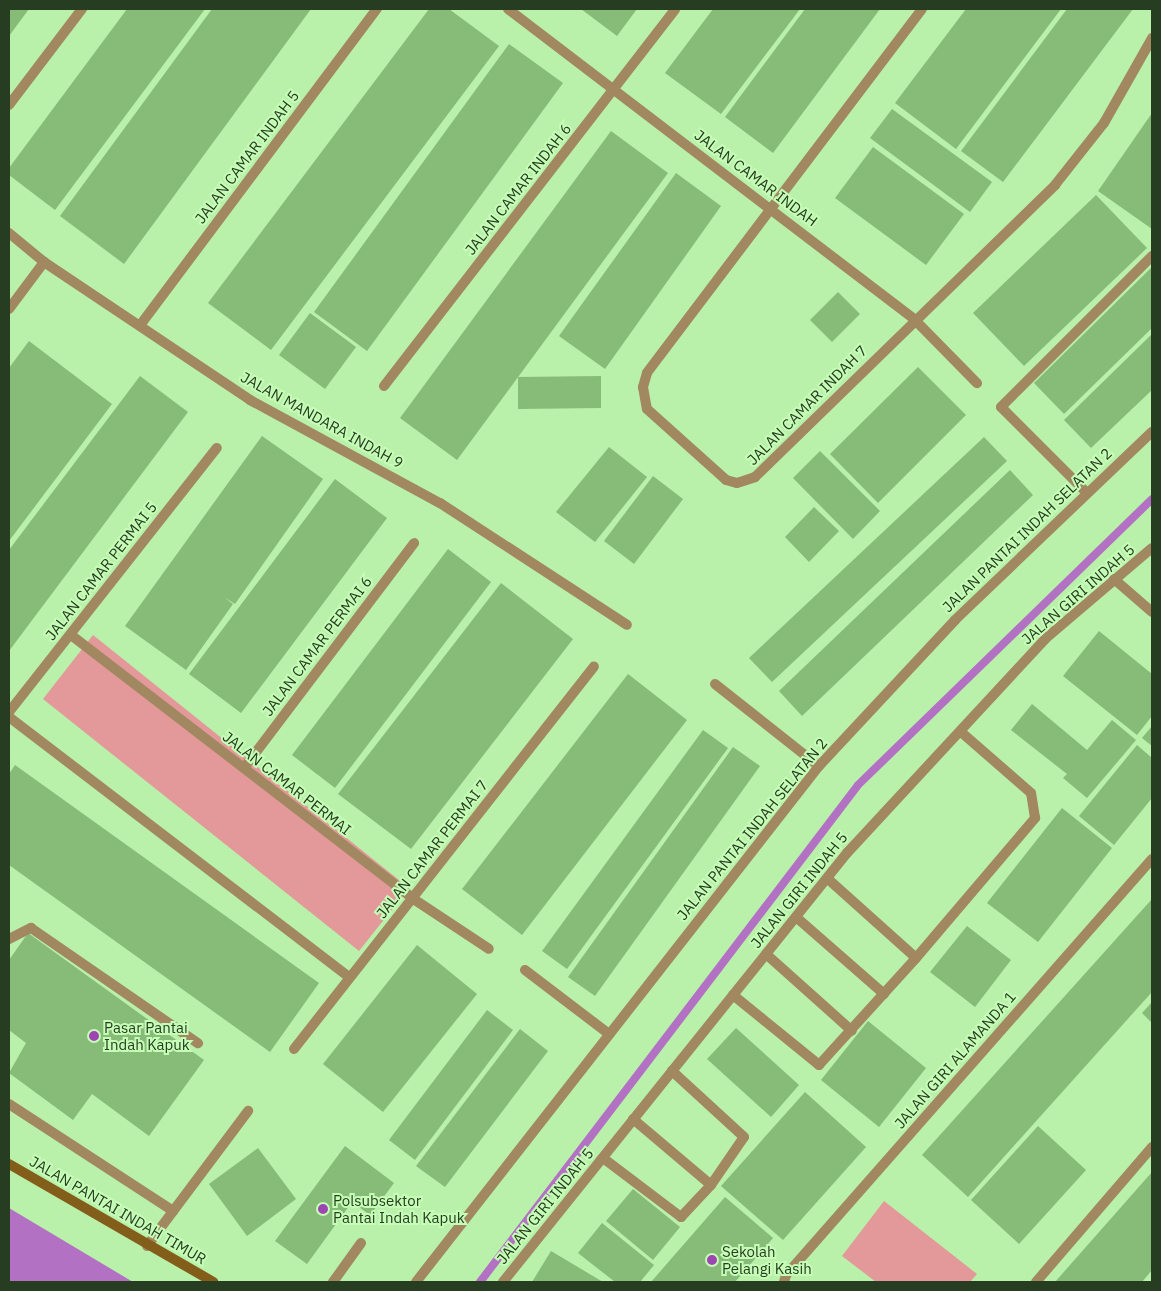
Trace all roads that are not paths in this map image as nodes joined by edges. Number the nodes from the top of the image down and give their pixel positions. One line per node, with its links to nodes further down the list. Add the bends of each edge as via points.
1 (82, 9): 8 (street)
2 (377, 9): 15 (street, JALAN CAMAR INDAH 5)
3 (508, 9): 7 (street, JALAN CAMAR INDAH)
4 (675, 9): 7 (street, JALAN CAMAR INDAH 6)
5 (922, 9): 9 (street, JALAN CAMAR INDAH 7)
6 (1152, 38): 14 (street, JALAN CAMAR INDAH 7, via 1104,124 1055,185)
7 (613, 90): 9 (street, JALAN CAMAR INDAH); 17 (street, JALAN CAMAR INDAH 6)
8 (9, 105)
9 (770, 206): 14 (street, JALAN CAMAR INDAH); 14 (street, JALAN CAMAR INDAH 7, via 647,373 643,387 647,409 726,480 737,482 754,477)
10 (9, 233): 12 (street, JALAN MANDARA INDAH 9)
11 (1152, 256): 20 (street, via 1001,407)
12 (44, 262): 13 (street); 15 (street, JALAN MANDARA INDAH 9)
13 (9, 309)
14 (914, 320): 16 (street, JALAN CAMAR INDAH)
15 (140, 324): 25 (street, JALAN MANDARA INDAH 9, via 250,400 440,503)
16 (977, 383)
17 (384, 386)
18 (1152, 432): 20 (street, JALAN PANTAI INDAH SELATAN 2)
19 (217, 448): 26 (street, JALAN CAMAR PERMAI 5)
20 (1086, 492): 32 (street, JALAN PANTAI INDAH SELATAN 2, via 955,620)
21 (414, 543): 33 (street, JALAN CAMAR PERMAI 6)
22 (1152, 550): 23 (street, JALAN GIRI INDAH 5)
23 (1114, 579): 24 (street); 31 (street, JALAN GIRI INDAH 5, via 1045,639)
24 (1152, 612)
25 (627, 625)
26 (71, 635): 29 (street, JALAN CAMAR PERMAI 5); 33 (street, JALAN CAMAR PERMAI)
27 (594, 667): 36 (street, JALAN CAMAR PERMAI 7)
28 (715, 684): 32 (street)
29 (9, 712)
30 (9, 717): 43 (street)
31 (960, 731): 35 (street, JALAN GIRI INDAH 5); 41 (street, via 1031,793 1035,818)
32 (819, 766): 47 (street, JALAN PANTAI INDAH SELATAN 2)
33 (244, 768): 36 (street, JALAN CAMAR PERMAI)
34 (1152, 859): 65 (street, JALAN GIRI ALAMANDA 1, via 786,1274)
35 (828, 879): 37 (street, JALAN GIRI INDAH 5); 41 (street)
36 (412, 898): 39 (street, JALAN CAMAR PERMAI); 43 (street, JALAN CAMAR PERMAI 7)
37 (796, 917): 40 (street, JALAN GIRI INDAH 5); 44 (street)
38 (9, 940): 48 (street, via 31,928)
39 (489, 949)
40 (766, 954): 45 (street, JALAN GIRI INDAH 5); 46 (street)
41 (916, 958): 44 (street)
42 (525, 970): 47 (street)
43 (349, 977): 49 (street, JALAN CAMAR PERMAI 7)
44 (884, 994): 46 (street)
45 (733, 995): 46 (street, via 819,1065); 50 (street, JALAN GIRI INDAH 5)
46 (852, 1031)
47 (608, 1034): 63 (street, JALAN PANTAI INDAH SELATAN 2)
48 (198, 1043)
49 (294, 1049)
50 (672, 1071): 53 (street, JALAN GIRI INDAH 5); 57 (street, via 744,1137)
51 (9, 1104): 58 (street)
52 (248, 1111): 58 (street)
53 (634, 1119): 55 (street, JALAN GIRI INDAH 5); 57 (street)
54 (1152, 1147): 66 (street)
55 (603, 1158): 57 (street, via 681,1217); 64 (street, JALAN GIRI INDAH 5)
56 (9, 1164): 60 (main road, JALAN PANTAI INDAH TIMUR)
57 (712, 1185)
58 (173, 1211): 60 (street)
59 (361, 1243): 62 (street)
60 (147, 1246): 61 (main road, JALAN PANTAI INDAH TIMUR)
61 (213, 1282)
62 (333, 1282)
63 (416, 1282)
64 (503, 1282)
65 (784, 1282)
66 (1036, 1282)

